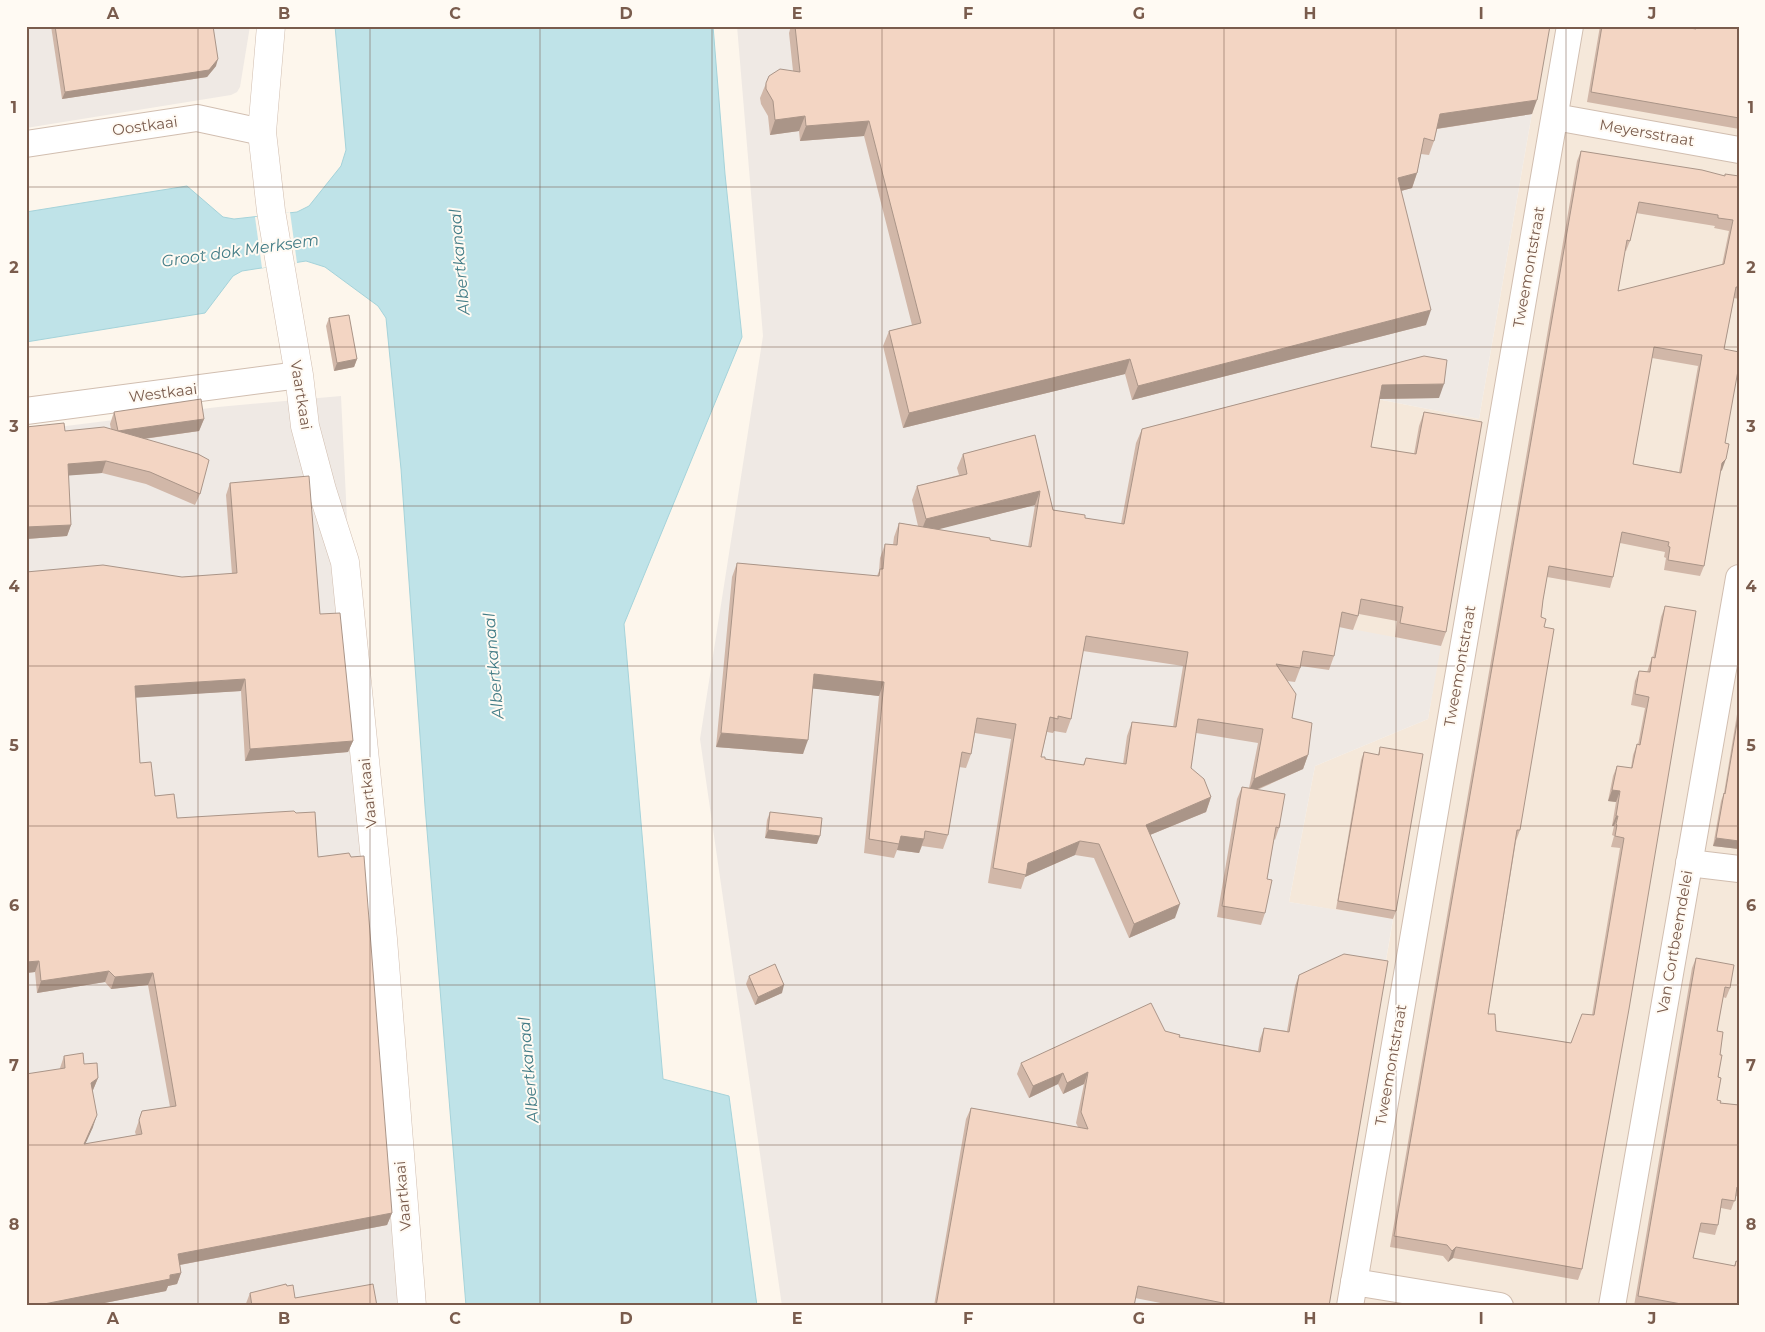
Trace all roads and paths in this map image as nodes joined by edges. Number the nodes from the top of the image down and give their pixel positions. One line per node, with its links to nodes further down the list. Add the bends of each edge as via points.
1 (271, 26): 4 (street)
2 (1570, 26): 3 (street, Tweemontstraat)
3 (1555, 117): 6 (street, Meyersstraat); 12 (street, Tweemontstraat)
4 (262, 132): 5 (street, Oostkaai, via 197,118); 7 (street, Vaartkaai, via 271,211)
5 (26, 144)
6 (1739, 150)
7 (299, 375): 8 (street, Westkaai); 13 (street, Vaartkaai, via 305,426 344,562 383,939)
8 (26, 411)
9 (1739, 578): 10 (street, Van Cortbeemdelei)
10 (1689, 864): 11 (street); 15 (street, Van Cortbeemdelei)
11 (1739, 869)
12 (1352, 1294): 14 (street)
13 (412, 1306)
14 (1500, 1306)
15 (1612, 1306)

